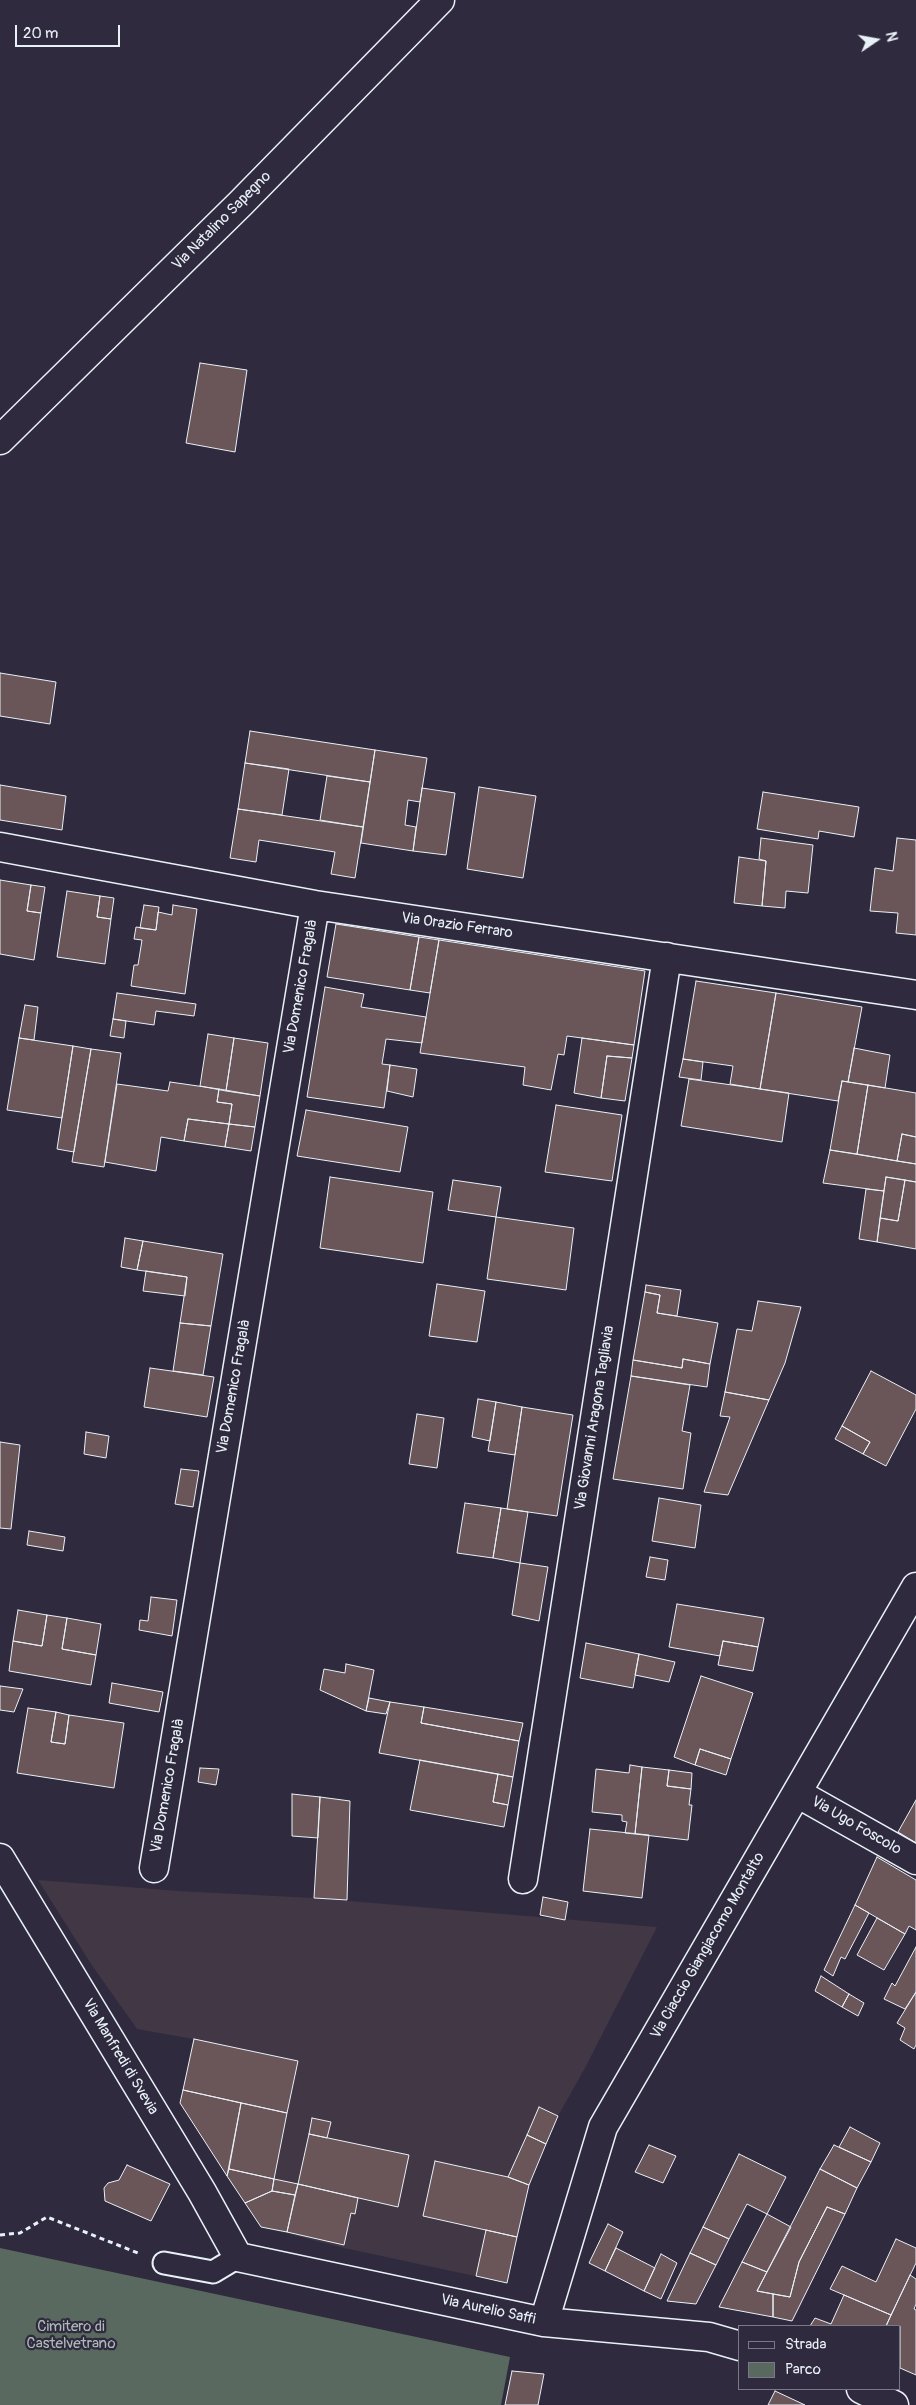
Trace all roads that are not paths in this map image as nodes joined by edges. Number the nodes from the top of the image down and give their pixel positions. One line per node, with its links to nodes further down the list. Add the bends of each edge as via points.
1 (440, 0): 2 (street, Via Natalino Sapegno, via 241,203)
2 (0, 440)
3 (0, 847): 4 (street, Via Orazio Ferraro)
4 (315, 905): 5 (street, Via Orazio Ferraro); 11 (street, Via Domenico Fragalà)
5 (667, 957): 6 (street, Via Orazio Ferraro); 12 (street, Via Giovanni Aragona Tagliavia)
6 (916, 995)
7 (916, 1587): 8 (street, Via Ciaccio Giangiacomo Montalto)
8 (797, 1793): 10 (street, Via Ugo Foscolo); 15 (street, Via Ciaccio Giangiacomo Montalto, via 603,2127)
9 (0, 1858): 13 (street, Via Manfredi di Svevia)
10 (916, 1860)
11 (154, 1868)
12 (523, 1879)
13 (238, 2257): 14 (lane, via 213,2272); 15 (street, Via Aurelio Saffi)
14 (164, 2263)
15 (544, 2322): 16 (street, Via Aurelio Saffi, via 709,2337)
16 (738, 2345)
17 (863, 2390): 18 (street)
18 (894, 2405)

